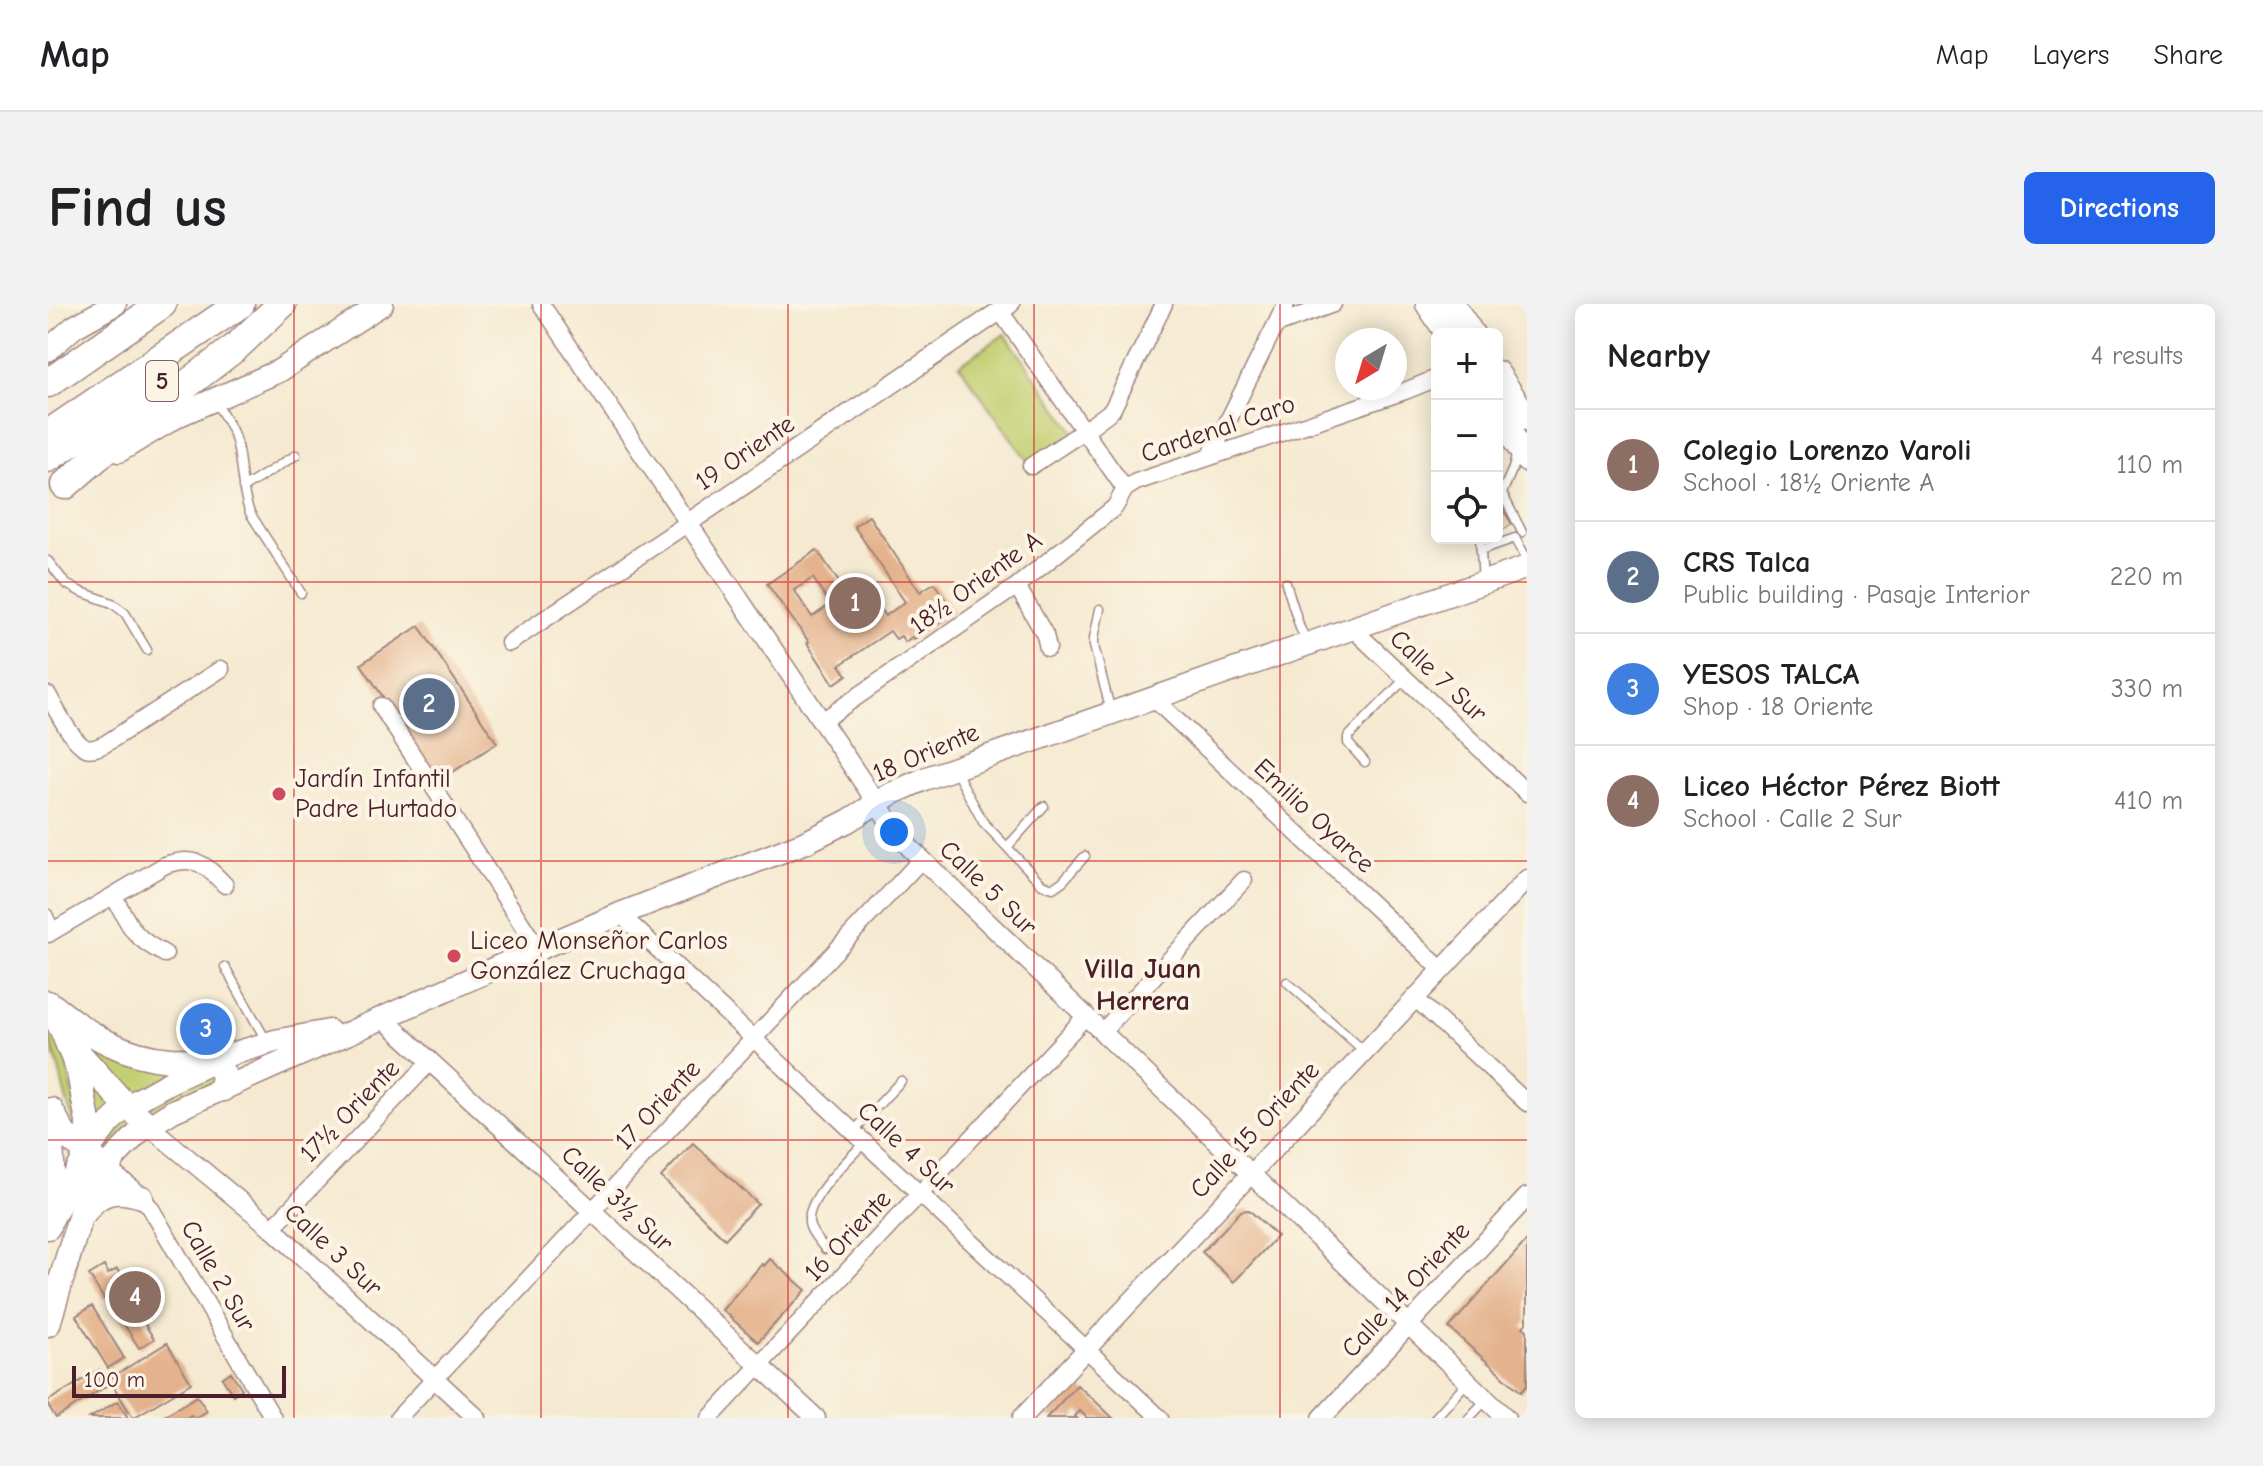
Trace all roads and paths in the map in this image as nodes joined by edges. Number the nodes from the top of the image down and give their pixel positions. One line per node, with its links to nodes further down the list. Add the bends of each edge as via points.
1 (115, 304): 16 (main road, via 74,327)
2 (162, 304): 18 (highway)
3 (240, 304): 23 (highway, 5)
4 (279, 304): 27 (highway, 5); 29 (highway, via 236,347)
5 (382, 304): 20 (main road, via 279,371)
6 (541, 304): 35 (street, Calle 5 Sur)
7 (1164, 304): 22 (street, via 1115,405)
8 (1286, 304): 13 (street)
9 (1333, 304): 13 (street)
10 (1428, 304): 14 (main road)
11 (1452, 304): 15 (main road)
12 (1005, 308): 22 (street); 35 (street, 19 Oriente)
13 (1276, 325): 26 (street)
14 (1444, 328)
15 (1468, 328)
16 (48, 350)
17 (1431, 380): 26 (street, Cardenal Caro)
18 (48, 383)
19 (1508, 390): 21 (main road); 24 (main road)
20 (214, 399): 29 (main road, via 156,427); 31 (lane, via 237,444)
21 (1527, 418)
22 (1084, 431): 28 (street); 32 (street)
23 (48, 434)
24 (1522, 452): 30 (lane)
25 (296, 455): 31 (lane)
26 (1211, 455): 32 (street, Cardenal Caro)
27 (48, 458)
28 (1031, 466)
29 (65, 485)
30 (1503, 485)
31 (243, 488): 45 (lane, via 250,513)
32 (1125, 489): 34 (street, Cardenal Caro)
33 (1503, 496): 36 (lane)
34 (1115, 507): 44 (street, 18½ Oriente A)
35 (688, 523): 48 (street, 19 Oriente); 58 (street, Calle 5 Sur)
36 (1521, 532): 38 (lane); 39 (lane)
37 (1480, 544): 38 (lane)
38 (1481, 550): 42 (lane)
39 (1527, 559)
40 (48, 561): 51 (lane, via 66,584 125,613)
41 (1527, 567): 42 (main road, 18 Oriente)
42 (1483, 582): 47 (main road, 18 Oriente)
43 (1286, 583): 49 (lane)
44 (1017, 586): 50 (street); 58 (street, 18½ Oriente A)
45 (301, 593)
46 (1100, 609): 57 (lane, via 1094,646)
47 (1352, 628): 49 (main road, 18 Oriente); 53 (street, Calle 7 Sur)
48 (509, 643)
49 (1308, 644): 55 (main road, 18 Oriente)
50 (1048, 648)
51 (147, 650)
52 (221, 669): 54 (street, via 94,749 78,742)
53 (1406, 678): 59 (lane, via 1348,737); 61 (street, Calle 7 Sur)
54 (48, 695)
55 (1153, 698): 57 (main road, 18 Oriente); 77 (street, Emilio Oyarce)
56 (381, 706): 74 (street)
57 (1112, 713): 60 (main road, 18 Oriente)
58 (822, 721): 62 (street, Calle 5 Sur)
59 (1365, 762)
60 (954, 768): 62 (main road, 18 Oriente); 64 (lane, via 983,822)
61 (1527, 793)
62 (877, 802): 66 (street, Calle 5 Sur); 72 (main road, 18 Oriente, via 806,842)
63 (1044, 806): 64 (lane)
64 (1008, 846): 65 (lane, via 1030,874 1053,888)
65 (1085, 856)
66 (921, 860): 82 (street, Calle 5 Sur); 86 (street, 17 Oriente)
67 (1527, 879): 77 (street, Calle 15 Oriente)
68 (1244, 880): 85 (street)
69 (225, 885): 70 (street, via 208,868 182,859)
70 (114, 896): 73 (street); 75 (street, via 133,933)
71 (48, 914): 73 (lane)
72 (620, 914): 74 (main road, 18 Oriente); 86 (street, Calle 4 Sur)
73 (52, 932)
74 (538, 949): 83 (main road, 18 Oriente)
75 (165, 954)
76 (225, 967): 87 (lane)
77 (1442, 970): 80 (street, Calle 15 Oriente)
78 (1287, 982): 88 (lane)
79 (48, 991): 89 (street, via 80,1021 116,1041 196,1050)
80 (1415, 998): 88 (street, Calle 15 Oriente); 93 (street)
81 (48, 1003): 84 (main road); 89 (main road, via 111,1046 156,1058)
82 (1085, 1017): 85 (street, Calle 5 Sur); 102 (street, 16 Oriente)
83 (372, 1022): 87 (main road, 18 Oriente); 90 (street, Calle 3½ Sur); 92 (main road, 18 Oriente)
84 (62, 1030): 95 (main road); 99 (main road, via 83,1091)
85 (1102, 1032): 101 (street, Calle 5 Sur)
86 (754, 1039): 98 (street, Calle 4 Sur); 105 (street, 17 Oriente)
87 (268, 1043): 89 (main road, 18 Oriente)
88 (1365, 1052): 101 (street, Calle 15 Oriente)
89 (218, 1059): 92 (main road); 95 (main road, 18 Oriente)
90 (430, 1062): 105 (street, Calle 3½ Sur); 108 (street, 17½ Oriente)
91 (901, 1081): 98 (lane)
92 (223, 1089): 97 (main road, 18 Oriente)
93 (1527, 1103)
94 (48, 1104): 99 (main road, via 64,1134)
95 (127, 1106): 97 (main road); 99 (main road, 18 Oriente)
96 (48, 1111): 107 (main road, via 53,1159)
97 (149, 1126): 100 (main road, 18 Oriente); 108 (street, Calle 3 Sur)
98 (859, 1137): 102 (street, Calle 4 Sur); 109 (lane, via 812,1204 810,1227)
99 (86, 1153): 100 (main road); 106 (main road); 107 (main road, 18 Oriente)
100 (107, 1169): 103 (street, Calle 2 Sur); 106 (main road, 18 Oriente)
101 (1250, 1173): 111 (street, Calle 5 Sur); 112 (street, Calle 15 Oriente)
102 (920, 1194): 112 (street, Calle 4 Sur); 113 (street, 16 Oriente)
103 (142, 1197): 106 (main road, via 109,1193); 117 (street, Calle 2 Sur)
104 (1527, 1197): 111 (street, Calle 14 Oriente)
105 (592, 1211): 113 (street, Calle 3½ Sur); 114 (street, 17 Oriente)
106 (85, 1213): 110 (main road)
107 (48, 1228)
108 (272, 1228): 114 (street, Calle 3 Sur)
109 (825, 1249)
110 (48, 1324)
111 (1410, 1325): 115 (street, Calle 5 Sur); 124 (street, Calle 14 Oriente)
112 (1086, 1350): 122 (street, Calle 15 Oriente); 123 (street, Calle 4 Sur)
113 (759, 1366): 120 (street, 16 Oriente); 121 (street, Calle 3½ Sur)
114 (435, 1379): 118 (street, 17 Oriente); 119 (street, Calle 3 Sur)
115 (1468, 1381): 116 (street, Calle 5 Sur); 125 (lane)
116 (1487, 1399): 126 (lane); 127 (street, Calle 5 Sur)
117 (269, 1417)
118 (398, 1418)
119 (477, 1418)
120 (710, 1418)
121 (816, 1418)
122 (1022, 1418)
123 (1160, 1418)
124 (1322, 1418)
125 (1435, 1418)
126 (1469, 1418)
127 (1506, 1418)

